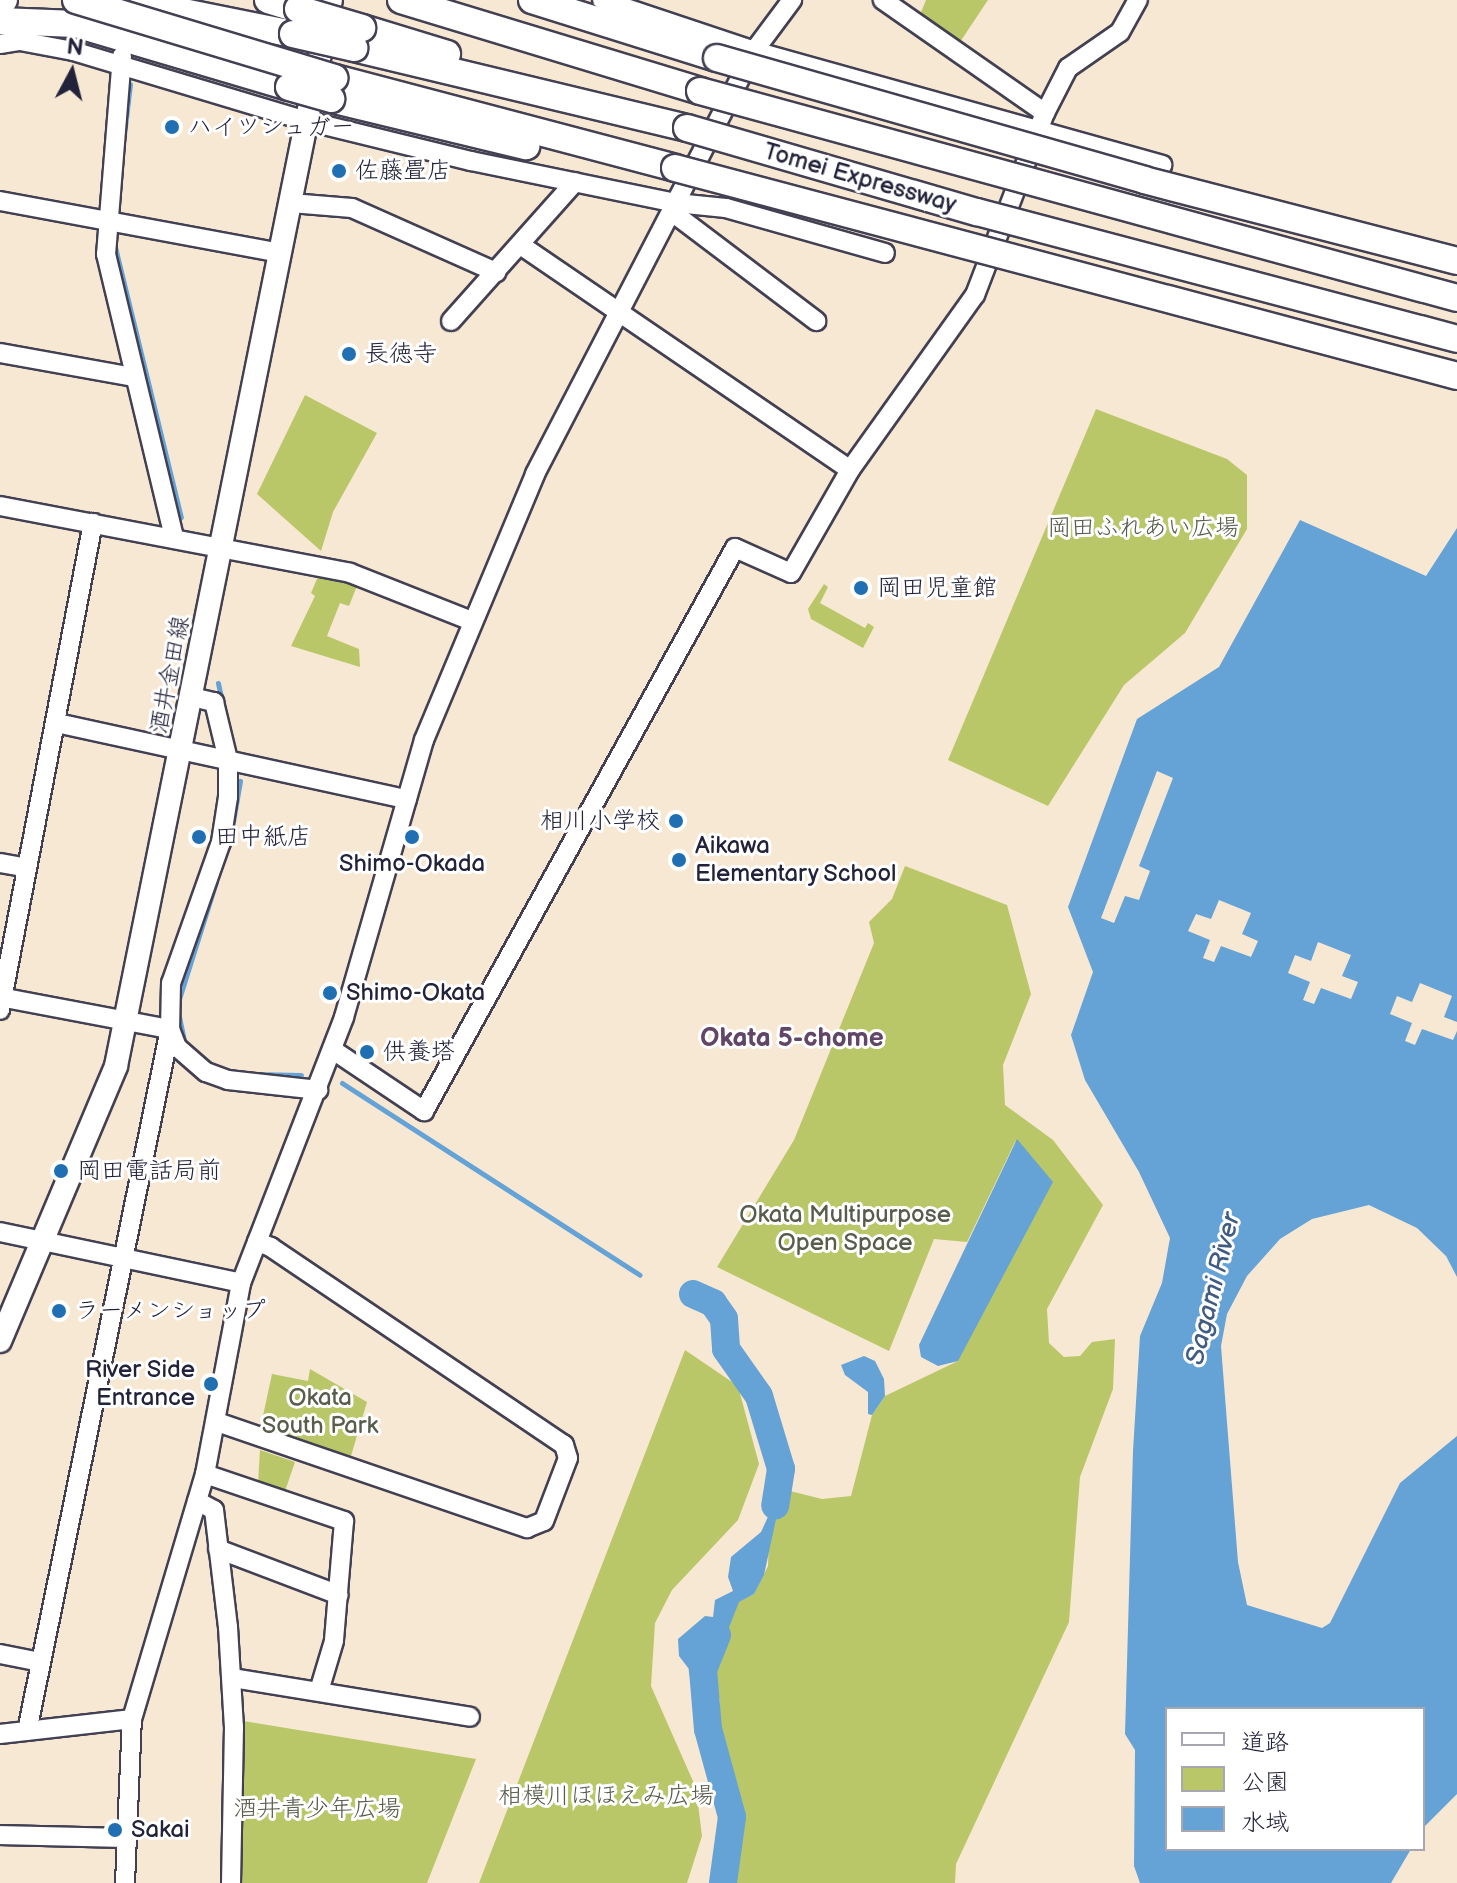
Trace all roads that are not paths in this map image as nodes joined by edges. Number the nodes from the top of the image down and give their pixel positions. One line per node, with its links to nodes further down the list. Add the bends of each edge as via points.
1 (76, 0): 17 (highway, bridge)
2 (124, 0): 13 (highway)
3 (268, 0): 13 (highway, Tomei Expressway)
4 (331, 0): 20 (main road, 酒井金田線)
5 (401, 0): 18 (highway, Tomei Expressway)
6 (444, 0): 18 (highway)
7 (532, 0): 31 (highway, bridge, via 1001,141)
8 (606, 0): 15 (street)
9 (792, 0): 15 (street)
10 (883, 0): 19 (street)
11 (1138, 0): 19 (street, via 1115,36 1068,68)
12 (0, 21): 17 (highway, bridge, via 76,24 289,87)
13 (295, 22): 37 (highway, Tomei Expressway, bridge)
14 (0, 44): 16 (street, via 20,41)
15 (754, 51): 21 (street); 26 (street)
16 (122, 58): 20 (street); 27 (street)
17 (333, 88): 39 (highway, bridge, via 746,187)
18 (700, 91): 33 (highway, Tomei Expressway, bridge)
19 (1045, 113): 21 (street)
20 (307, 121): 23 (street); 25 (main road, 酒井金田線)
21 (1037, 133): 22 (street); 41 (street, via 975,295)
22 (1162, 165)
23 (575, 182): 26 (street); 28 (street)
24 (0, 201): 27 (street)
25 (291, 203): 29 (main road, 酒井金田線); 32 (street, via 352,208)
26 (674, 208): 30 (street, via 726,208); 34 (street); 36 (street)
27 (105, 223): 29 (street); 40 (street, via 110,283)
28 (522, 246): 32 (street); 34 (street)
29 (281, 253): 45 (main road, 酒井金田線)
30 (885, 253)
31 (1457, 261)
32 (496, 272): 35 (street)
33 (1457, 298)
34 (616, 312): 41 (street); 46 (street, via 535,474)
35 (451, 321)
36 (816, 321)
37 (1457, 339)
38 (0, 353): 40 (street)
39 (1457, 376)
40 (133, 377): 44 (street)
41 (850, 470): 57 (street, via 791,573 735,548 424,1111)
42 (0, 506): 43 (street)
43 (93, 523): 44 (street); 48 (street)
44 (174, 538): 45 (street)
45 (222, 546): 46 (street, via 350,573); 47 (main road, 酒井金田線)
46 (472, 621): 51 (street, via 424,740)
47 (192, 697): 49 (main road, 酒井金田線); 50 (street, via 214,702)
48 (57, 723): 49 (street); 53 (street)
49 (182, 749): 50 (street); 55 (main road, 酒井金田線)
50 (228, 760): 51 (street); 56 (street, via 221,842 171,983)
51 (407, 799): 57 (street)
52 (0, 863): 53 (street)
53 (27, 868): 54 (street)
54 (1, 1002): 55 (street)
55 (127, 1020): 56 (street); 60 (main road, 酒井金田線, via 104,1102)
56 (170, 1029): 58 (street, via 177,1047 206,1072 228,1080); 62 (street)
57 (330, 1057): 58 (street)
58 (319, 1087): 61 (street)
59 (0, 1232): 60 (street)
60 (43, 1241): 62 (street); 64 (main road, 酒井金田線)
61 (257, 1242): 63 (street); 65 (street, via 564,1445 568,1458 544,1521 527,1528)
62 (124, 1260): 63 (street); 71 (street)
63 (241, 1283): 65 (street)
64 (0, 1341)
65 (217, 1422): 66 (street)
66 (205, 1474): 67 (street); 69 (street, via 344,1521)
67 (197, 1501): 68 (street, via 214,1510); 75 (street)
68 (218, 1549): 69 (street); 72 (street)
69 (339, 1595): 73 (street, via 334,1641)
70 (0, 1654): 71 (street)
71 (40, 1662): 76 (street)
72 (233, 1678): 73 (street); 81 (street)
73 (319, 1691): 74 (street)
74 (470, 1717)
75 (132, 1719): 76 (street); 79 (street)
76 (27, 1731): 77 (street)
77 (0, 1734)
78 (0, 1835): 79 (street)
79 (127, 1838): 80 (street)
80 (125, 1883)
81 (231, 1883)

